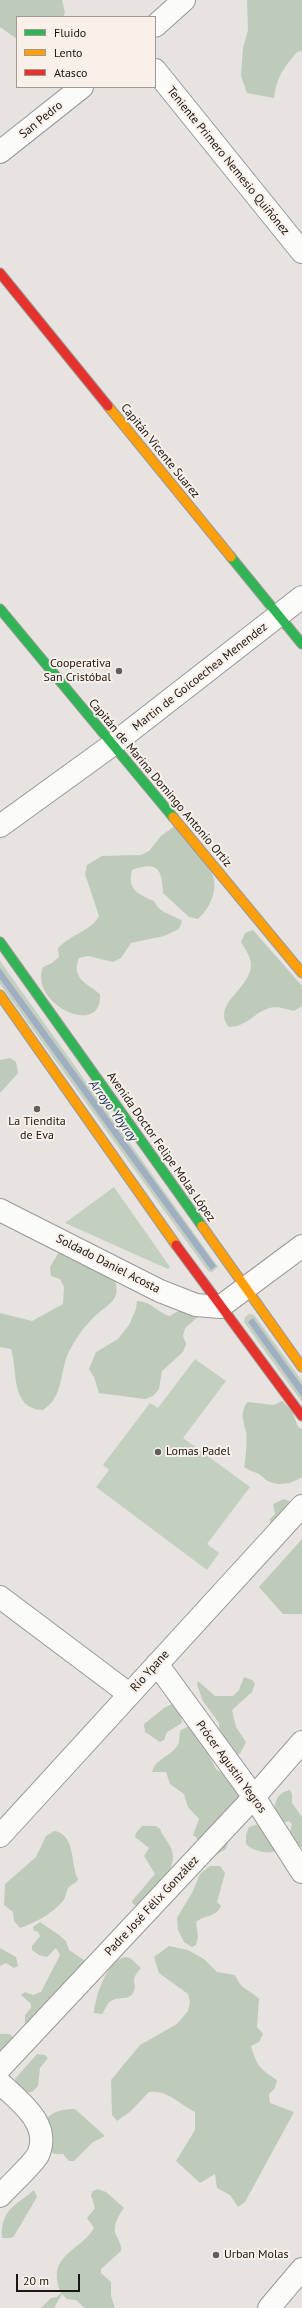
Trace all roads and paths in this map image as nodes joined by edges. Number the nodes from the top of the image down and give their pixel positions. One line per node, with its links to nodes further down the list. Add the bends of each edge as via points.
1 (184, 0): 2 (street)
2 (156, 25)
3 (156, 71): 6 (street, Teniente Primero Nemesio Quiñónez)
4 (81, 88): 5 (street, San Pedro)
5 (0, 152)
6 (302, 252)
7 (0, 273): 10 (main road, Capitán Vicente Suarez)
8 (302, 598): 10 (street, Martin de Goicoechea Menendez)
9 (0, 609): 12 (main road, Capitán de Marina Domingo Antonio Ortiz)
10 (279, 616): 11 (main road, Capitán Vicente Suarez); 12 (street, Martin de Goicoechea Menendez)
11 (302, 644)
12 (112, 745): 13 (street, Martin de Goicoechea Menendez); 15 (main road, Capitán de Marina Domingo Antonio Ortiz)
13 (0, 826)
14 (0, 942): 19 (main road, Avenida Doctor Felipe Molas López)
15 (302, 973)
16 (0, 995): 20 (main road)
17 (0, 1210): 20 (street, Soldado Daniel Acosta, via 160,1291 196,1306)
18 (302, 1246): 19 (street)
19 (245, 1287): 20 (street); 21 (main road, Avenida Doctor Felipe Molas López)
20 (220, 1307): 22 (main road)
21 (302, 1366)
22 (302, 1416)
23 (302, 1506): 25 (street, Río Ypane)
24 (0, 1597): 26 (street)
25 (157, 1664): 26 (street, Río Ypane); 28 (street, Prócer Agustín Yegros)
26 (129, 1694): 29 (street, Río Ypane)
27 (302, 1742): 28 (street, Padre José Félix González)
28 (254, 1797): 30 (street, Prócer Agustín Yegros); 31 (street, Padre José Félix González)
29 (0, 1836)
30 (302, 1872)
31 (0, 2068)
32 (0, 2083): 33 (street, via 28,2109 40,2127 41,2138 38,2155)
33 (0, 2196)
34 (302, 2269): 35 (street)
35 (270, 2308)

